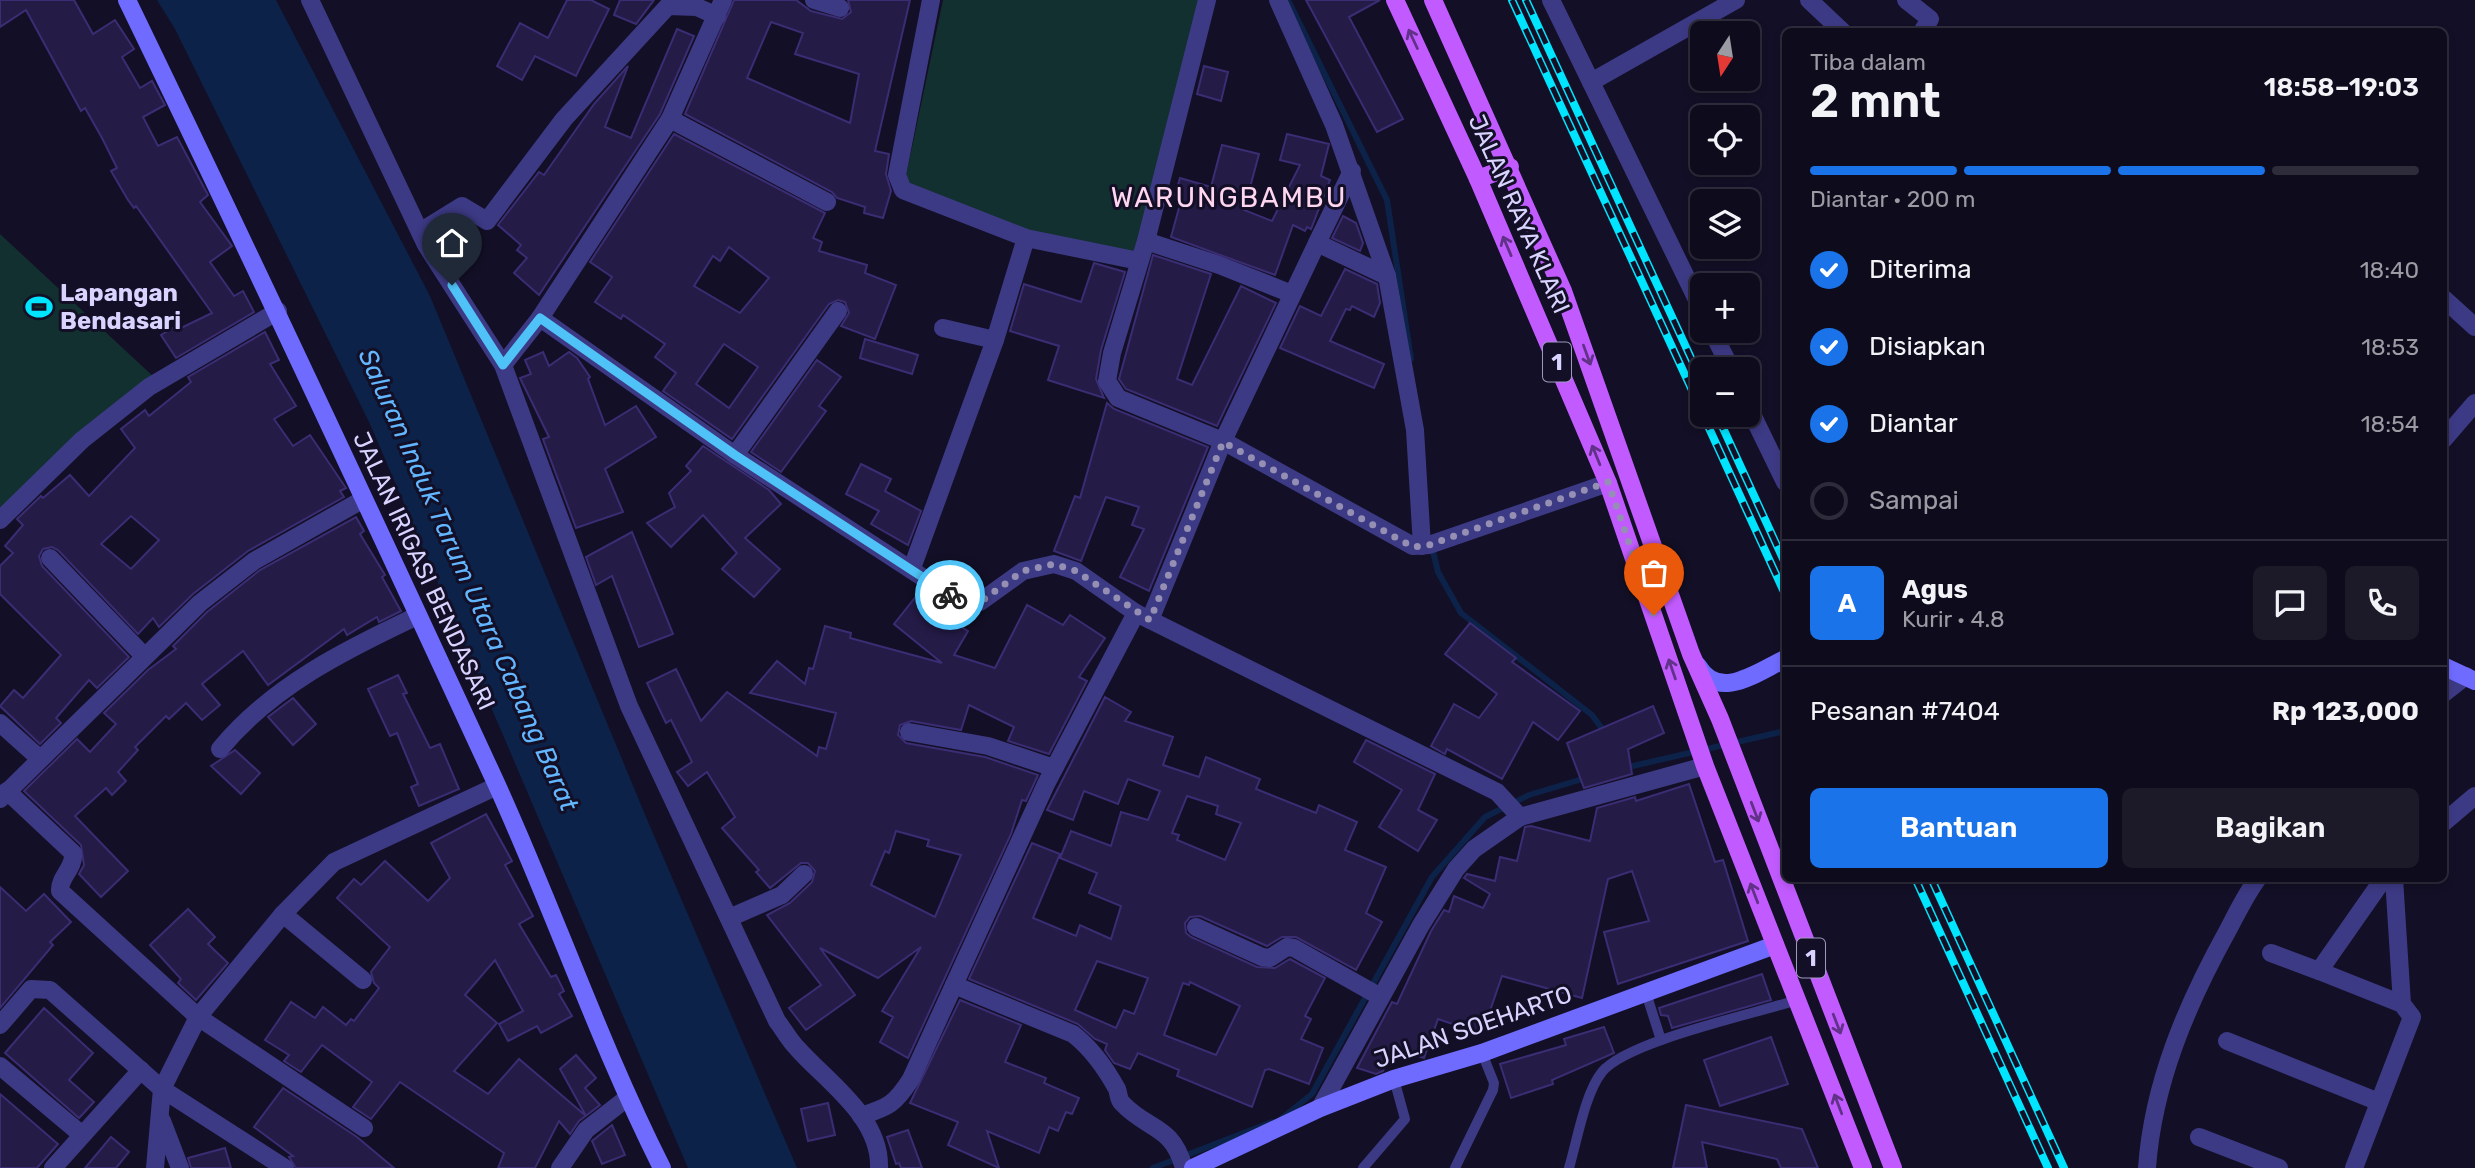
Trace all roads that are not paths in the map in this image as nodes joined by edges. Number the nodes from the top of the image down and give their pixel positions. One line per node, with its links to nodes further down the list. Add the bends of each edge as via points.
1 (127, 0): 32 (street, JALAN IRIGASI BENDASARI)
2 (310, 0): 23 (street)
3 (814, 0): 14 (street)
4 (931, 0): 24 (street, via 898,183 903,190)
5 (1207, 0): 25 (street)
6 (1278, 0): 20 (street)
7 (1395, 0): 21 (main road, JALAN RAYA KLARI / 1, one-way to 7)
8 (1433, 0): 19 (main road, JALAN RAYA KLARI / 1)
9 (1551, 0): 17 (street)
10 (1736, 0): 17 (street)
11 (1809, 0): 16 (street)
12 (1906, 0): 15 (street)
13 (720, 8): 18 (street); 23 (street, via 668,6 564,119 486,221 462,206)
14 (839, 8)
15 (1932, 27)
16 (1839, 28)
17 (1591, 82): 29 (street)
18 (670, 118): 22 (street); 34 (street)
19 (1510, 167): 21 (main road); 53 (main road, JALAN RAYA KLARI / 1, one-way to 53, via 1601,392)
20 (1352, 171): 26 (street); 28 (street)
21 (1478, 179): 45 (main road, JALAN RAYA KLARI / 1, one-way to 21)
22 (827, 202)
23 (420, 232): 38 (street)
24 (1026, 238): 27 (street); 37 (street)
25 (1146, 240): 27 (street); 30 (street)
26 (1317, 243): 28 (street); 30 (street)
27 (1139, 261): 42 (street, via 1112,353 1107,381 1111,390 1137,407)
28 (1387, 276): 48 (street, via 1415,430)
29 (1690, 285)
30 (1292, 294): 42 (street)
31 (2447, 302): 35 (street)
32 (278, 311): 46 (street, JALAN IRIGASI BENDASARI); 47 (street, via 149,387 82,440)
33 (838, 311): 43 (street)
34 (540, 318): 38 (street); 43 (street)
35 (2475, 327)
36 (943, 328): 37 (street)
37 (995, 340): 50 (street)
38 (503, 365): 77 (street, via 629,706)
39 (2475, 403): 41 (street)
40 (1758, 427): 44 (street)
41 (2447, 435)
42 (1223, 442): 48 (street, via 1413,547); 52 (street)
43 (735, 455): 50 (street)
44 (1782, 476)
45 (1608, 482): 48 (street); 65 (main road, JALAN RAYA KLARI / 1, one-way to 45)
46 (362, 500): 51 (street, JALAN IRIGASI BENDASARI); 54 (street, via 254,561 200,603)
47 (0, 520)
48 (1428, 545)
49 (50, 558): 54 (street)
50 (912, 568): 52 (street, via 970,604 980,602 1023,571 1054,564 1076,571)
51 (417, 616): 63 (street, via 341,652 275,695); 67 (street, JALAN IRIGASI BENDASARI)
52 (1143, 616): 66 (street); 70 (street, via 1497,792)
53 (1691, 654): 55 (street, via 1704,677 1727,685); 60 (main road, JALAN RAYA KLARI / 1)
54 (144, 656): 64 (street)
55 (1782, 660)
56 (2447, 668): 58 (street)
57 (1782, 669): 60 (street, via 1729,693 1719,703)
58 (2470, 679): 59 (street)
59 (2447, 692)
60 (1720, 719): 117 (main road, JALAN RAYA KLARI / 1, one-way to 117)
61 (0, 723): 64 (street)
62 (909, 732): 66 (street, via 988,746)
63 (220, 749)
64 (39, 758): 68 (street)
65 (1704, 762): 70 (street); 79 (main road, 1, one-way to 65)
66 (1055, 768): 83 (street)
67 (497, 786): 76 (street, via 334,862); 97 (street, JALAN IRIGASI BENDASARI)
68 (4, 795): 88 (street, via 73,853 60,891)
69 (2475, 796): 71 (street)
70 (1517, 814): 84 (street, via 1457,869)
71 (2447, 820)
72 (804, 874): 77 (street, via 782,895)
73 (2256, 882): 118 (street, via 2206,969 2170,1055 2150,1127)
74 (2381, 882): 81 (street)
75 (2394, 882): 87 (street)
76 (283, 914): 82 (street); 88 (street)
77 (729, 918): 101 (street, via 777,1021)
78 (1196, 928): 84 (street, via 1262,957 1294,948)
79 (1775, 945): 85 (street, JALAN SOEHARTO); 86 (main road, 1)
80 (2271, 953): 81 (street)
81 (2319, 971): 87 (street)
82 (363, 981)
83 (954, 985): 101 (street, via 898,1100); 105 (street, via 1073,1034 1094,1055 1119,1101 1161,1128)
84 (1371, 990): 99 (street)
85 (1646, 993): 90 (lane); 92 (street, JALAN SOEHARTO)
86 (1797, 1000): 90 (lane); 116 (main road, 1, one-way to 86)
87 (2402, 1004): 98 (street, via 2412,1017)
88 (198, 1017): 96 (street); 102 (street)
89 (0, 1025): 94 (street, via 31,989 50,990)
90 (1661, 1040): 115 (lane, via 1611,1063 1599,1075)
91 (2227, 1041): 98 (street)
92 (1482, 1053): 95 (street, JALAN SOEHARTO); 114 (lane, via 1493,1090)
93 (0, 1066): 103 (street)
94 (141, 1070): 96 (street); 103 (street)
95 (1394, 1079): 99 (street, JALAN SOEHARTO); 113 (lane, via 1405,1119)
96 (162, 1089): 100 (street); 109 (street)
97 (627, 1098): 110 (street, via 586,1130); 111 (street, JALAN IRIGASI BENDASARI)
98 (2379, 1102): 120 (street)
99 (1320, 1108): 105 (street, JALAN SOEHARTO)
100 (160, 1114): 107 (street); 108 (street)
101 (861, 1116): 112 (street, via 874,1141)
102 (364, 1128)
103 (81, 1134): 106 (street)
104 (2199, 1137): 119 (street)
105 (1187, 1167)
106 (54, 1168)
107 (155, 1168)
108 (180, 1168)
109 (285, 1168)
110 (560, 1168)
111 (662, 1168)
112 (879, 1168)
113 (1363, 1168)
114 (1455, 1168)
115 (1569, 1168)
116 (1863, 1168)
117 (1893, 1168)
118 (2147, 1168)
119 (2279, 1168)
120 (2354, 1168)

